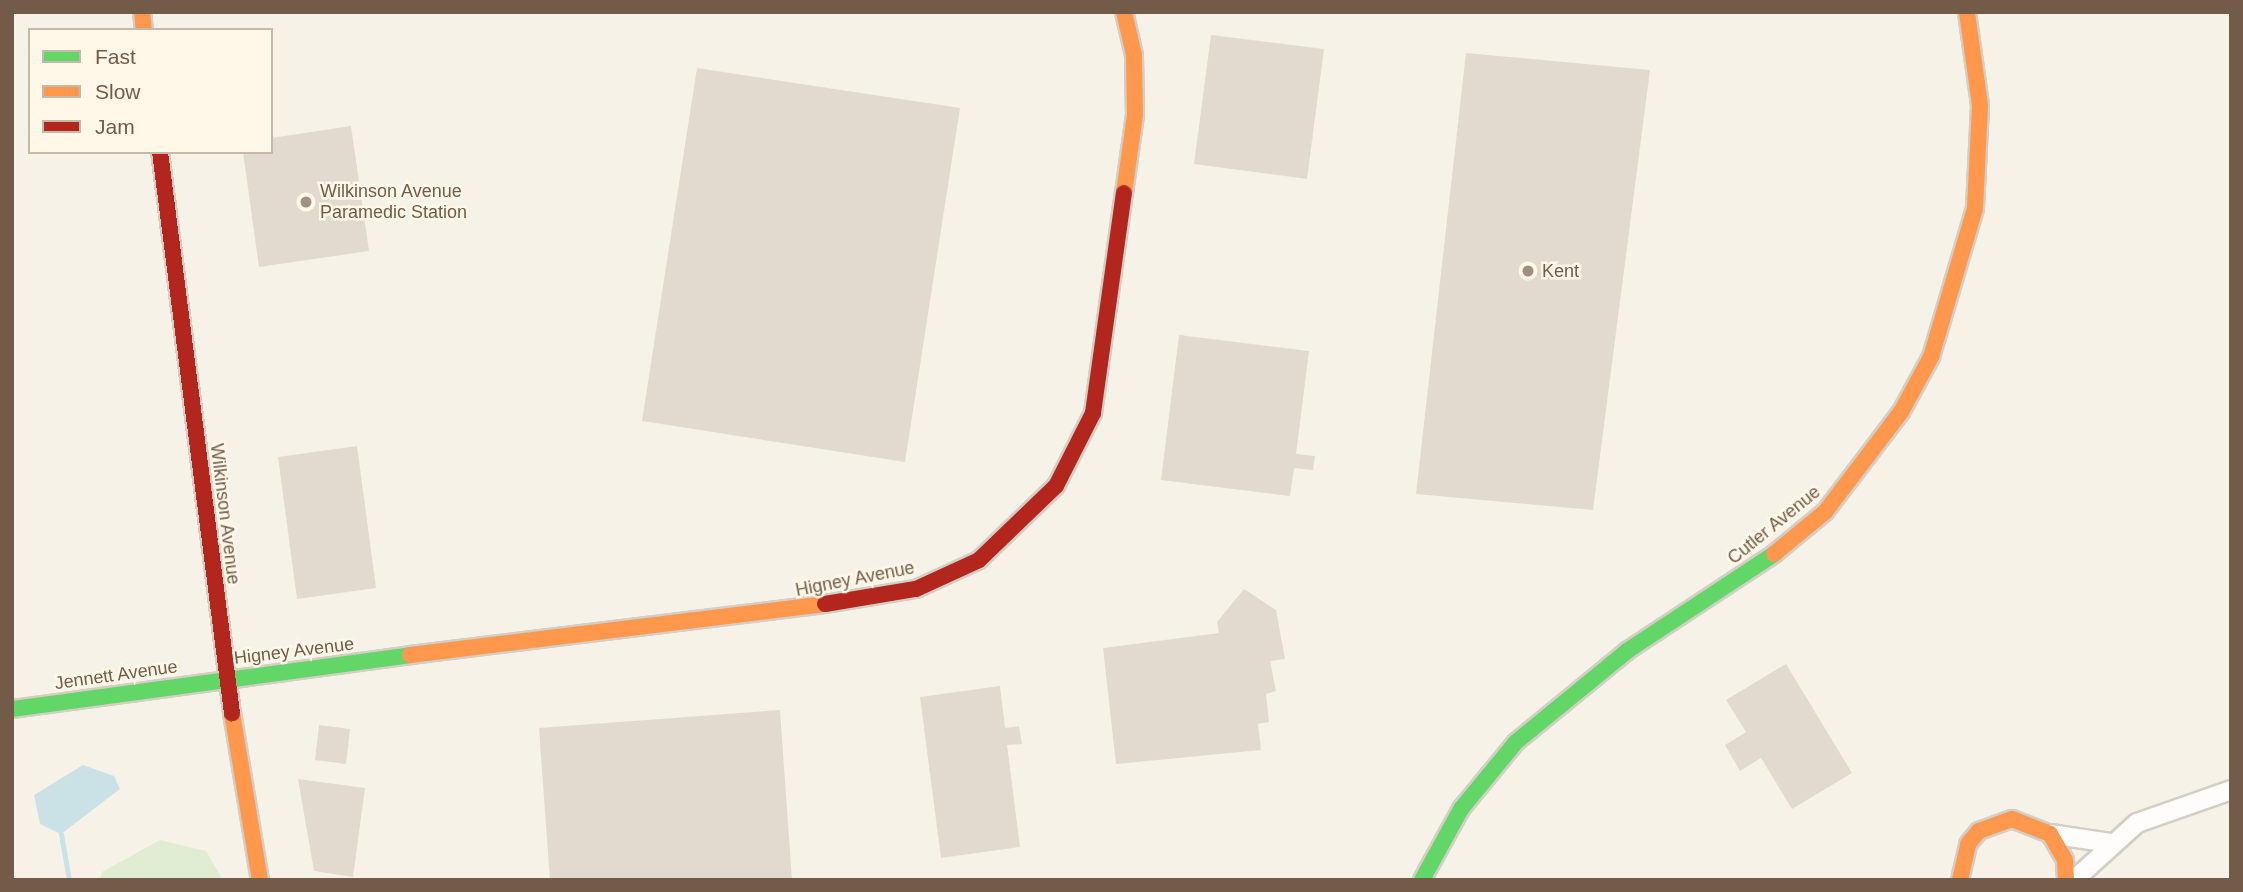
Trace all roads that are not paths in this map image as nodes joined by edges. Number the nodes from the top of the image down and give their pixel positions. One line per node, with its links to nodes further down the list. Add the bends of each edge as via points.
1 (1124, 12): 4 (street, Higney Avenue, via 1134,55 1135,115 1093,413 1056,486 1005,541 949,577 892,593)
2 (1967, 12): 10 (street, Cutler Avenue, via 1980,105 1975,208 1931,357 1901,412 1825,512 1765,562 1627,651 1516,742 1461,809)
3 (160, 154): 4 (street, Wilkinson Avenue)
4 (226, 679): 5 (street, Jennett Avenue); 9 (street, Wilkinson Avenue)
5 (12, 709)
6 (2231, 790): 8 (street, via 2166,810)
7 (2050, 834): 8 (street); 11 (street, via 2029,822 1995,822 1968,844); 12 (street, via 2065,860)
8 (2110, 843): 13 (street)
9 (260, 880)
10 (1422, 880)
11 (1960, 880)
12 (2066, 880)
13 (2074, 880)

